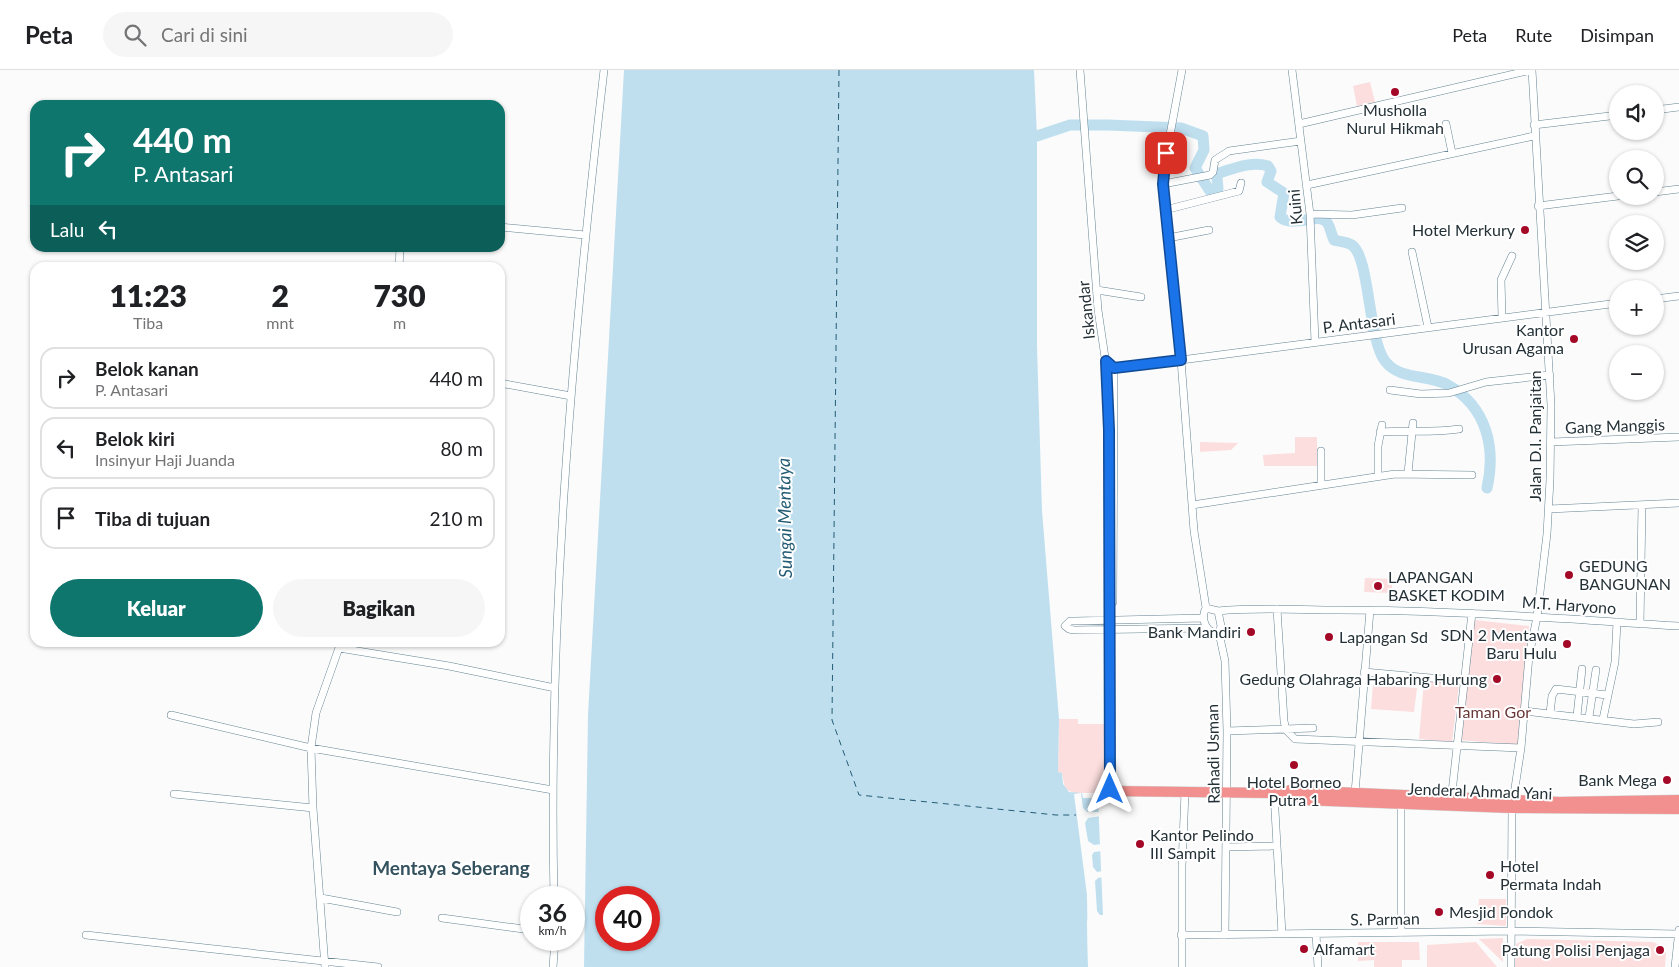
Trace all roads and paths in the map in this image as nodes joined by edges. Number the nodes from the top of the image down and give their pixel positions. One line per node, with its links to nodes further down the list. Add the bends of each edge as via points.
1 (604, 70): 27 (street)
2 (1080, 70): 31 (street, Iskandar)
3 (1182, 70): 16 (street)
4 (1292, 70): 9 (street, Kuini)
5 (1531, 70): 9 (street); 11 (street, Jalan D.I. Panjaitan)
6 (1679, 107): 7 (street)
7 (1664, 109)
8 (1609, 116): 11 (street)
9 (1299, 124): 13 (street, Kuini)
10 (1446, 124): 14 (street)
11 (1534, 125): 12 (street, Jalan D.I. Panjaitan)
12 (1534, 136): 14 (street); 21 (street, Jalan D.I. Panjaitan)
13 (1302, 141): 16 (street, via 1229,151 1215,160 1213,172); 17 (street, Kuini)
14 (1452, 153): 17 (street)
15 (1241, 183): 23 (street, via 1239,191)
16 (1163, 184): 23 (street)
17 (1307, 185): 24 (street, Kuini)
18 (1679, 189): 19 (street)
19 (1664, 191)
20 (1609, 197): 21 (street)
21 (1538, 206): 36 (street, Jalan D.I. Panjaitan)
22 (1402, 208): 24 (street)
23 (1166, 210): 28 (street)
24 (1310, 218): 39 (street, Kuini)
25 (505, 227): 27 (street)
26 (1209, 230): 28 (street)
27 (585, 235): 46 (street)
28 (1168, 238): 40 (street)
29 (1412, 252): 38 (street)
30 (1512, 256): 37 (street, via 1501,280)
31 (1097, 290): 33 (street); 41 (street, Iskandar)
32 (1679, 296): 34 (street)
33 (1141, 297)
34 (1664, 297)
35 (1609, 304): 36 (street, P. Antasari)
36 (1546, 311): 37 (street, P. Antasari); 43 (street, Jalan D.I. Panjaitan)
37 (1502, 317): 38 (street, P. Antasari)
38 (1428, 327): 39 (street, P. Antasari)
39 (1315, 342): 40 (street, P. Antasari)
40 (1181, 360): 42 (street, P. Antasari); 58 (street)
41 (1106, 361): 42 (street); 68 (street, Iskandar)
42 (1114, 368): 68 (street, Iskandar)
43 (1550, 375): 45 (street, via 1493,380 1456,390 1420,394); 51 (street, Jalan D.I. Panjaitan)
44 (505, 384): 46 (street)
45 (1390, 390)
46 (571, 396): 81 (street)
47 (1413, 423): 49 (street)
48 (1459, 429): 49 (street)
49 (1413, 432): 53 (street); 55 (street, via 1381,428)
50 (1679, 437): 51 (street, Gang Manggis)
51 (1551, 442): 60 (street, Jalan D.I. Panjaitan)
52 (1321, 451): 56 (street)
53 (1408, 473): 54 (street); 55 (street)
54 (1472, 474)
55 (1378, 476): 56 (street)
56 (1321, 485): 58 (street)
57 (1679, 503): 59 (street)
58 (1192, 504): 61 (street)
59 (1642, 505): 60 (street); 70 (street)
60 (1549, 509): 66 (street, Jalan D.I. Panjaitan)
61 (1206, 608): 64 (street, M.T. Haryono); 67 (street)
62 (1277, 609): 63 (street, M.T. Haryono); 64 (street, M.T. Haryono); 93 (street)
63 (1370, 610): 65 (street, M.T. Haryono); 79 (street)
64 (1218, 611): 74 (street, Rahadi Usman)
65 (1472, 613): 66 (street, M.T. Haryono); 80 (street)
66 (1537, 617): 69 (street, M.T. Haryono); 85 (street, Jalan D.I. Panjaitan, via 1529,656)
67 (1203, 618): 68 (street); 72 (street)
68 (1110, 620): 73 (street, Iskandar); 73 (street, via 1070,622 1066,626 1074,630)
69 (1618, 622): 70 (street, M.T. Haryono); 84 (street, via 1615,662)
70 (1640, 624): 71 (street, M.T. Haryono)
71 (1679, 626)
72 (1207, 628): 73 (street); 74 (street)
73 (1110, 629): 100 (street, Iskandar)
74 (1219, 634): 94 (street, Rahadi Usman, via 1225,661)
75 (339, 647): 97 (street, via 316,713)
76 (350, 647): 81 (street)
77 (1582, 669): 82 (street)
78 (1596, 670): 83 (street)
79 (1364, 672): 80 (street); 95 (street)
80 (1464, 681): 96 (street)
81 (555, 688): 99 (street)
82 (1580, 692): 83 (street); 86 (street, via 1556,689); 88 (street)
83 (1593, 694): 84 (street); 89 (street)
84 (1607, 695): 90 (street)
85 (1524, 711): 86 (street); 98 (street, Jalan D.I. Panjaitan)
86 (1550, 713): 88 (street)
87 (171, 714): 97 (street)
88 (1576, 716): 89 (street)
89 (1589, 717): 90 (street)
90 (1603, 719): 91 (street, via 1634,724)
91 (1658, 722)
92 (1313, 728): 93 (street)
93 (1286, 730): 94 (street); 95 (street, via 1301,741)
94 (1228, 731): 102 (street, Rahadi Usman)
95 (1359, 742): 96 (street); 103 (street)
96 (1457, 745): 98 (street); 107 (street)
97 (311, 748): 99 (street); 110 (street)
98 (1521, 748): 109 (street, Jalan D.I. Panjaitan)
99 (552, 790): 114 (street)
100 (1110, 791): 101 (highway, Jenderal Ahmad Yani)
101 (1186, 792): 102 (highway, Jenderal Ahmad Yani); 126 (street)
102 (1227, 793): 105 (highway, Jenderal Ahmad Yani); 113 (street, Rahadi Usman)
103 (1355, 793): 105 (highway, Jenderal Ahmad Yani, via 1290,790); 107 (highway, Jenderal Ahmad Yani)
104 (174, 794): 110 (street)
105 (1277, 794): 108 (highway, Jenderal Ahmad Yani, via 1302,800); 112 (street)
106 (1679, 800): 109 (highway, Jenderal Ahmad Yani)
107 (1451, 802): 108 (highway, Jenderal Ahmad Yani); 109 (highway, Jenderal Ahmad Yani)
108 (1401, 803): 121 (street)
109 (1512, 805): 111 (highway, Jenderal Ahmad Yani); 120 (street, Jalan D.I. Panjaitan)
110 (313, 808): 115 (street)
111 (1679, 809)
112 (1276, 846): 113 (street); 122 (street)
113 (1227, 847): 127 (street, Rahadi Usman)
114 (554, 886)
115 (321, 898): 116 (street); 129 (street)
116 (397, 912)
117 (442, 918): 118 (street)
118 (520, 929)
119 (1679, 930): 124 (street)
120 (1512, 931): 121 (street, S. Parman); 124 (street, S. Parman); 134 (street, Jalan D.I. Panjaitan)
121 (1401, 933): 123 (street, S. Parman)
122 (1282, 934): 123 (street, S. Parman); 127 (street, S. Parman)
123 (1316, 934): 133 (street)
124 (1679, 934): 135 (street)
125 (86, 935): 129 (street)
126 (1181, 935): 127 (street, S. Parman); 132 (street)
127 (1225, 935)
128 (554, 951): 131 (street)
129 (325, 964): 130 (street)
130 (378, 967)
131 (553, 967)
132 (1182, 967)
133 (1318, 967)
134 (1511, 967)
135 (1675, 967)

